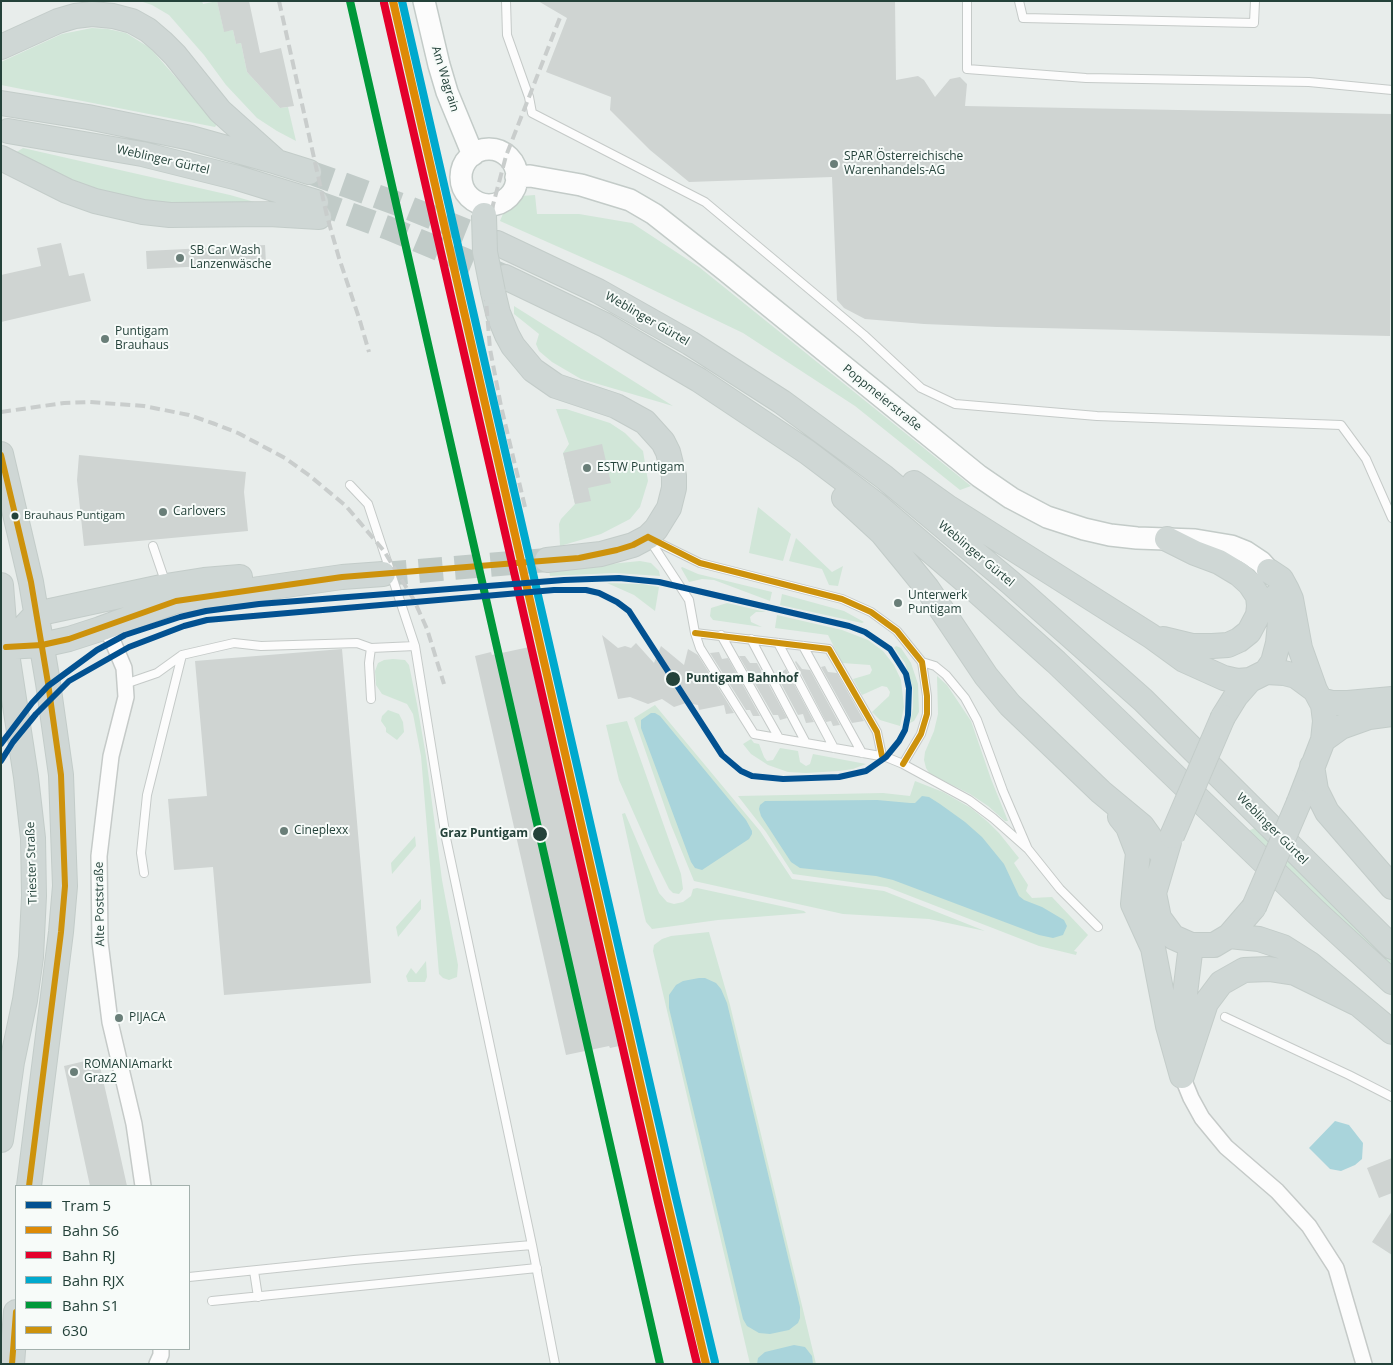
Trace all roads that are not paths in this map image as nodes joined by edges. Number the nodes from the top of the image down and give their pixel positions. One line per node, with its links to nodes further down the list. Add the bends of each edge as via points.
1 (424, 1): 10 (street, Am Wagrain, via 447,92)
2 (506, 1): 22 (lane, via 507,35 532,113 705,202 864,335 921,388 955,404 1097,416 1341,425 1366,459)
3 (967, 1): 7 (lane, via 966,69 1086,78 1309,82)
4 (1020, 1): 5 (lane, via 1023,18 1254,23)
5 (1255, 1)
6 (1, 47): 12 (main road, via 75,16 92,14 132,21 162,42 220,111)
7 (1392, 90)
8 (1, 103): 12 (main road, via 191,138)
9 (8, 131): 11 (main road, Weblinger Gürtel, via 142,154 238,178 317,209 269,214 170,215 134,210 67,191)
10 (473, 155): 14 (street, via 486,150 500,152 511,161); 15 (street, via 464,166 462,186 469,198)
11 (1, 158)
12 (277, 162): 13 (main road)
13 (309, 172)
14 (516, 177): 15 (street, via 515,187 507,199); 24 (street, Poppmeierstraße, via 530,176 581,185 630,200 654,214 979,476 1011,498 1047,517 1084,529 1110,535)
15 (485, 210): 17 (main road, bridge, via 485,252)
16 (497, 243): 20 (main road, Weblinger Gürtel, via 589,286 690,343 782,402)
17 (499, 284): 18 (main road, Weblinger Gürtel, via 561,303 659,356); 23 (main road, via 498,313 513,346 534,370 556,386 599,399 632,414 645,422 663,442 672,464 674,488 669,508)
18 (780, 433): 60 (main road, via 815,475 866,517 905,561 1010,705); 69 (main road, Weblinger Gürtel, via 877,505 964,579 1056,662)
19 (1, 454): 32 (main road)
20 (884, 477): 36 (main road, via 913,482); 68 (main road, Weblinger Gürtel, via 1011,583 1143,700)
21 (350, 485): 40 (lane, via 368,504)
22 (1392, 518)
23 (648, 537): 26 (main road, via 601,554); 34 (lane, via 689,600); 45 (lane, via 700,563 842,599 871,612 897,631)
24 (1167, 539): 27 (street, Poppmeierstraße, via 1231,546 1246,552); 36 (main road, via 1240,574 1258,596 1258,615 1249,632 1228,645 1192,646)
25 (153, 546): 31 (lane)
26 (547, 560)
27 (1269, 571): 46 (main road, via 1280,622 1273,662); 48 (main road, via 1280,579 1291,600 1300,648)
28 (383, 574): 29 (main road)
29 (342, 577): 31 (main road, via 310,573 204,580); 33 (main road, via 176,601)
30 (1, 586): 42 (main road, Triester Straße)
31 (166, 586): 32 (main road)
32 (36, 614): 39 (main road); 42 (main road)
33 (100, 630): 39 (main road); 47 (street, Alte Poststraße, via 110,635 124,668)
34 (695, 633): 35 (lane); 52 (lane, via 700,648 754,734)
35 (721, 635): 37 (lane); 52 (lane)
36 (1151, 636): 46 (main road, via 1204,670 1230,679)
37 (751, 639): 38 (lane); 54 (lane)
38 (778, 643): 41 (lane); 55 (lane)
39 (42, 645): 42 (main road); 76 (main road, via 61,775 64,886)
40 (415, 646): 43 (lane); 78 (lane, via 446,838)
41 (803, 646): 56 (lane); 57 (lane, via 829,649 877,732)
42 (4, 648): 75 (main road, Triester Straße, via 25,768 32,829 34,896 29,974)
43 (371, 648): 44 (lane, via 357,643 261,646 234,643); 49 (lane)
44 (182, 655): 47 (lane, via 157,673); 63 (lane, via 148,796 141,853)
45 (922, 662): 58 (lane, via 927,714 921,734); 62 (lane, via 935,666 946,675 965,698)
46 (1258, 676): 48 (main road, via 1284,673 1296,676); 61 (main road, bridge, via 1236,696 1223,717)
47 (125, 684): 77 (street, Alte Poststraße, via 126,697 111,756 99,856 100,942 110,1022 134,1124)
48 (1318, 695): 50 (main road, via 1332,703); 53 (main road, via 1325,721)
49 (371, 699)
50 (1392, 699)
51 (1392, 714): 53 (main road, via 1369,717 1341,727)
52 (779, 738): 54 (lane)
53 (1323, 740): 59 (main road)
54 (806, 743): 55 (lane)
55 (834, 748): 56 (lane)
56 (862, 753): 57 (lane)
57 (882, 756): 58 (lane)
58 (904, 764): 62 (lane, via 969,800)
59 (1312, 765): 64 (main road, via 1316,790 1327,812); 66 (main road, bridge, via 1254,907)
60 (1101, 792): 61 (main road); 73 (main road, via 1128,827 1138,853 1133,904 1153,948 1168,1026)
61 (1168, 846): 67 (main road, via 1154,893 1160,918 1174,937)
62 (1028, 849): 65 (lane, via 1060,889)
63 (144, 873)
64 (1392, 887)
65 (1098, 928)
66 (1229, 936): 67 (main road, via 1214,945); 70 (main road, via 1259,939 1283,947 1310,964)
67 (1192, 945): 73 (main road, via 1182,1010)
68 (1392, 947)
69 (1392, 982)
70 (1356, 1004): 72 (main road); 73 (main road, via 1295,973 1244,970 1221,983 1206,1003)
71 (1225, 1017): 74 (lane)
72 (1392, 1032)
73 (1182, 1076): 89 (street, via 1202,1118 1226,1147 1277,1191 1309,1226 1336,1268)
74 (1392, 1097)
75 (1, 1140)
76 (29, 1185)
77 (143, 1185)
78 (532, 1245): 79 (lane); 80 (lane)
79 (537, 1268): 82 (lane); 88 (lane)
80 (254, 1271): 81 (lane); 82 (lane)
81 (190, 1277)
82 (258, 1297): 83 (lane)
83 (212, 1301)
84 (15, 1325): 86 (main road)
85 (161, 1350): 87 (street)
86 (12, 1364)
87 (157, 1364)
88 (555, 1364)
89 (1364, 1364)

